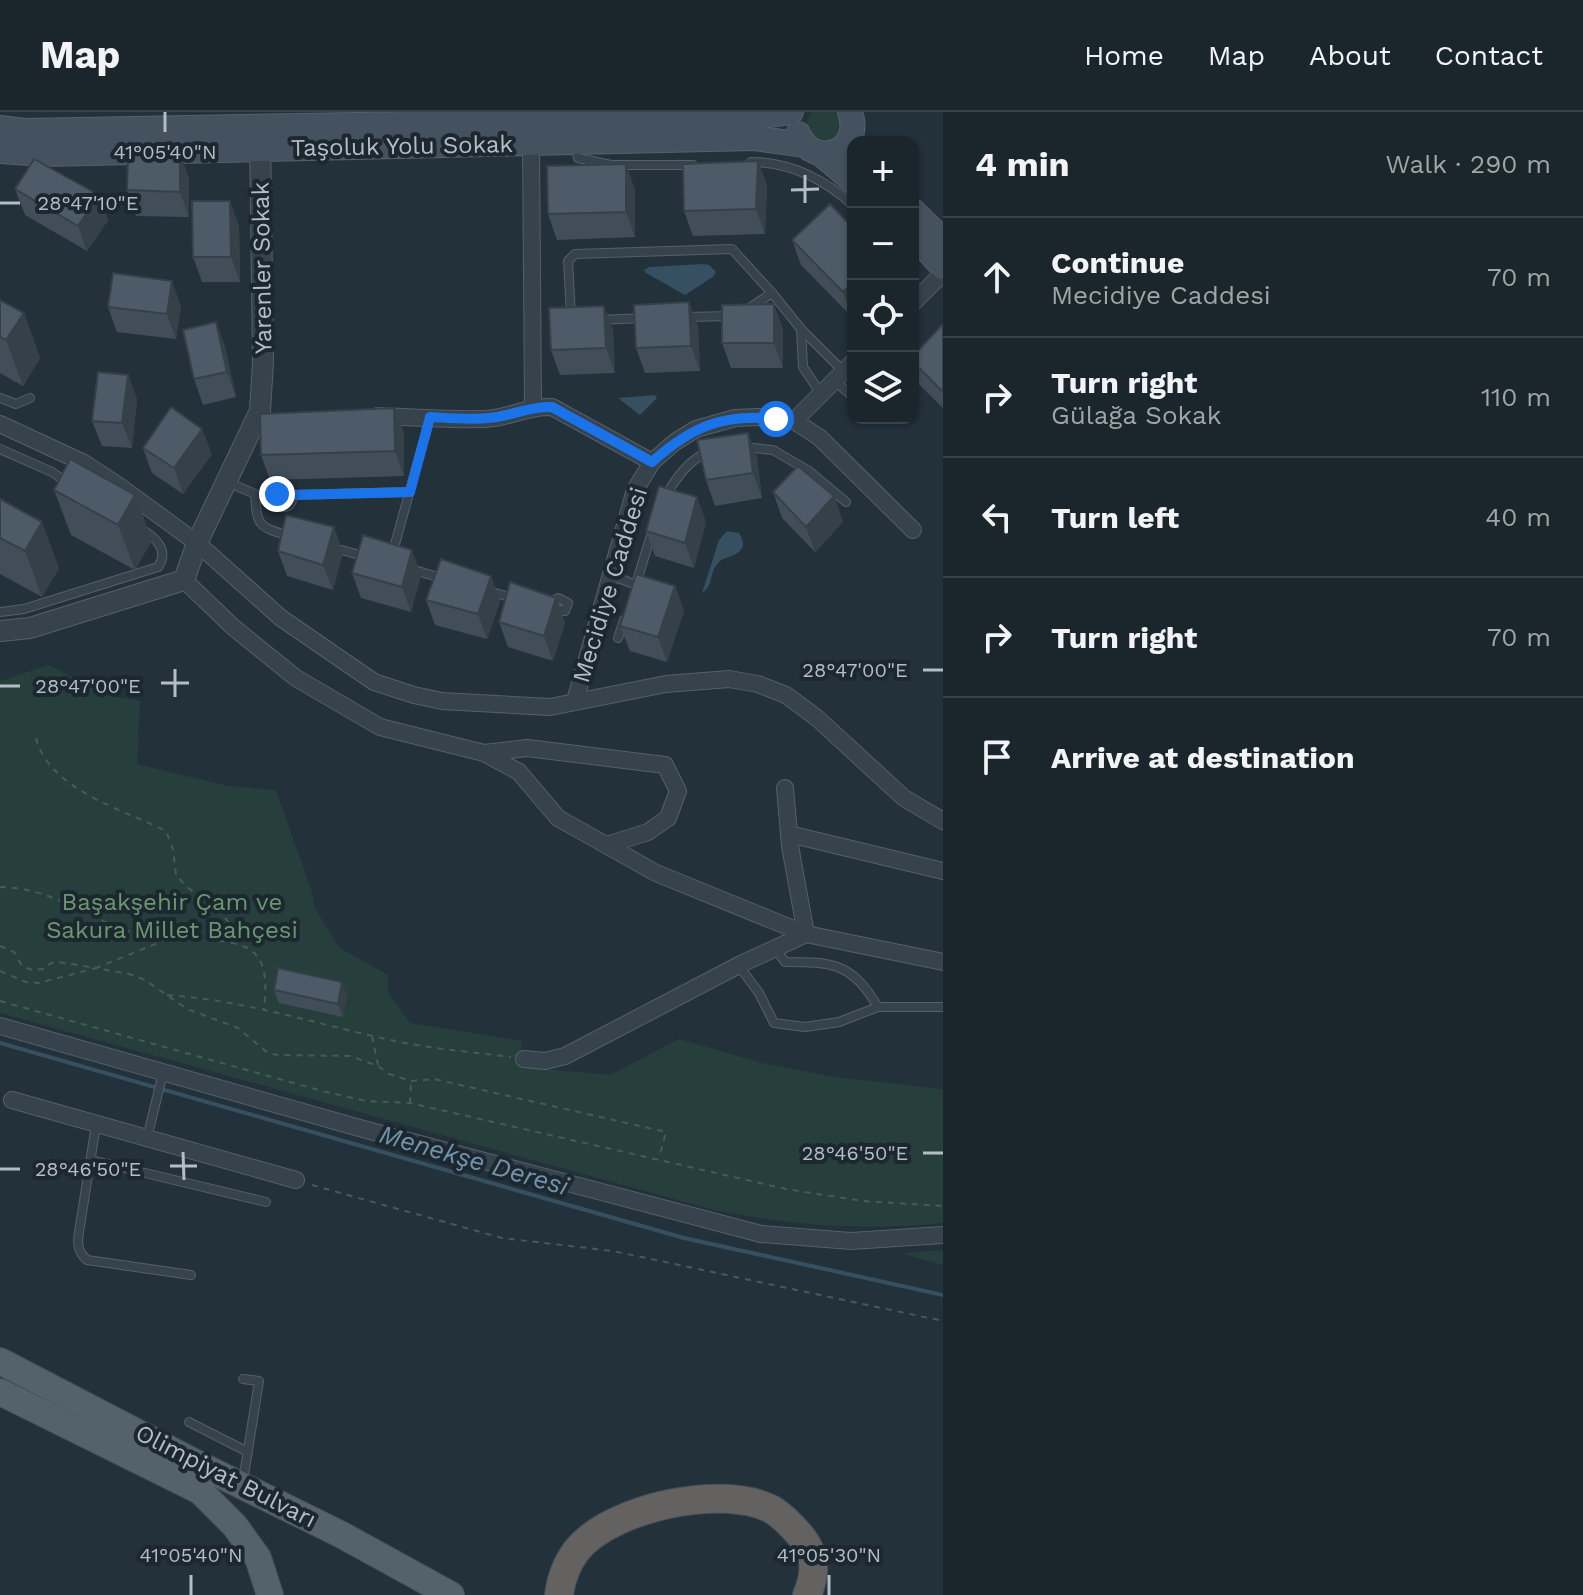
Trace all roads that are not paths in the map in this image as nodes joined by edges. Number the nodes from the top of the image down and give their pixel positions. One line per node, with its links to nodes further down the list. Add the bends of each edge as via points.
1 (791, 112): 3 (main road, Taşoluk Yolu Sokak, via 742,118)
2 (800, 112): 9 (main road, via 796,128)
3 (427, 117): 6 (main road, Taşoluk Yolu Sokak)
4 (852, 122): 9 (main road, via 845,146 829,153)
5 (0, 128): 6 (main road, Taşoluk Yolu Sokak)
6 (260, 138): 7 (main road, Taşoluk Yolu Sokak); 10 (main road, Taşoluk Yolu Sokak, via 44,154); 40 (street, Yarenler Sokak, via 263,362 269,412)
7 (531, 143): 8 (main road, Taşoluk Yolu Sokak); 31 (street)
8 (575, 143): 9 (main road, Taşoluk Yolu Sokak, via 754,138); 12 (lane, via 578,158 611,165)
9 (812, 149): 13 (main road)
10 (0, 151)
11 (740, 162): 14 (lane, via 802,171)
12 (707, 165)
13 (847, 176)
14 (847, 201)
15 (919, 217): 16 (main road)
16 (943, 240)
17 (919, 242): 18 (main road)
18 (943, 267)
19 (943, 273): 21 (street)
20 (772, 293): 22 (lane, via 740,315); 25 (lane, via 732,249 575,254 568,261 569,314); 26 (lane)
21 (919, 297)
22 (681, 317)
23 (651, 318): 24 (lane)
24 (592, 320)
25 (577, 321)
26 (801, 329): 27 (lane); 28 (lane, via 803,367)
27 (847, 370): 28 (street)
28 (821, 394): 34 (street)
29 (0, 398): 30 (lane, via 16,404)
30 (30, 398)
31 (533, 406): 33 (street, via 487,419); 39 (street, via 552,407)
32 (354, 416): 33 (street)
33 (430, 417): 42 (lane)
34 (794, 421): 39 (street, Mecidiye Caddesi, via 720,421 696,429); 48 (street, via 819,437)
35 (0, 424): 50 (street, Mecidiye Caddesi, via 84,463)
36 (735, 447): 44 (lane, via 773,450)
37 (0, 449): 41 (lane)
38 (717, 449): 45 (lane, via 699,455 676,477)
39 (652, 462): 55 (street, Mecidiye Caddesi, via 635,490)
40 (226, 482): 49 (lane, via 255,494 257,520 263,528); 50 (street)
41 (75, 487)
42 (410, 492): 43 (lane); 53 (lane)
43 (292, 495)
44 (846, 502)
45 (658, 510)
46 (133, 524): 63 (lane, via 155,537 163,552 158,567)
47 (654, 525): 58 (lane)
48 (913, 530)
49 (306, 540)
50 (197, 543): 56 (street); 66 (street, Mecidiye Caddesi, via 281,618 374,682 414,695 478,705 550,707)
51 (320, 544): 52 (lane)
52 (376, 560)
53 (390, 564)
54 (404, 568): 57 (lane)
55 (611, 575): 58 (lane); 66 (street, Mecidiye Caddesi)
56 (184, 580): 64 (street, via 30,628); 67 (street, via 296,678 380,727)
57 (461, 584)
58 (636, 585): 60 (lane)
59 (475, 588): 61 (lane)
60 (631, 598)
61 (532, 603)
62 (627, 611): 65 (lane)
63 (0, 612)
64 (0, 631)
65 (618, 638)
66 (575, 701): 69 (street, via 666,684 729,679 758,684 786,695 904,798)
67 (484, 753): 71 (street, via 519,772 558,818); 71 (street, via 527,748 665,765 678,791 668,818 648,832)
68 (785, 788): 70 (street)
69 (943, 821)
70 (789, 834): 72 (street); 73 (street)
71 (607, 845): 73 (street, via 656,873)
72 (943, 871)
73 (806, 934): 74 (street); 75 (street)
74 (775, 948): 76 (street); 77 (lane, via 785,962 842,966 866,986)
75 (943, 962)
76 (739, 965): 77 (lane, via 774,1023 805,1027 839,1022); 80 (street, via 565,1056)
77 (878, 1007): 78 (lane)
78 (943, 1007)
79 (0, 1026): 81 (street)
80 (524, 1059)
81 (163, 1072): 84 (lane); 88 (street, via 761,1234 851,1241)
82 (12, 1100): 83 (street)
83 (96, 1125): 84 (street); 85 (lane)
84 (147, 1140): 86 (street)
85 (91, 1160): 87 (lane); 89 (lane, via 77,1245 81,1255)
86 (296, 1180)
87 (266, 1202)
88 (943, 1235)
89 (191, 1275)
90 (0, 1361): 95 (main road, Olimpiyat Bulvarı)
91 (243, 1379): 94 (lane, via 259,1381)
92 (0, 1392): 96 (main road, via 200,1491 258,1558)
93 (189, 1422): 94 (lane)
94 (248, 1452): 95 (lane)
95 (242, 1486): 97 (main road, Olimpiyat Bulvarı)
96 (270, 1595)
97 (451, 1595)
98 (559, 1595): 99 (highway, via 578,1549 604,1528 673,1504 724,1499 772,1510 805,1541 815,1574)
99 (807, 1595)

